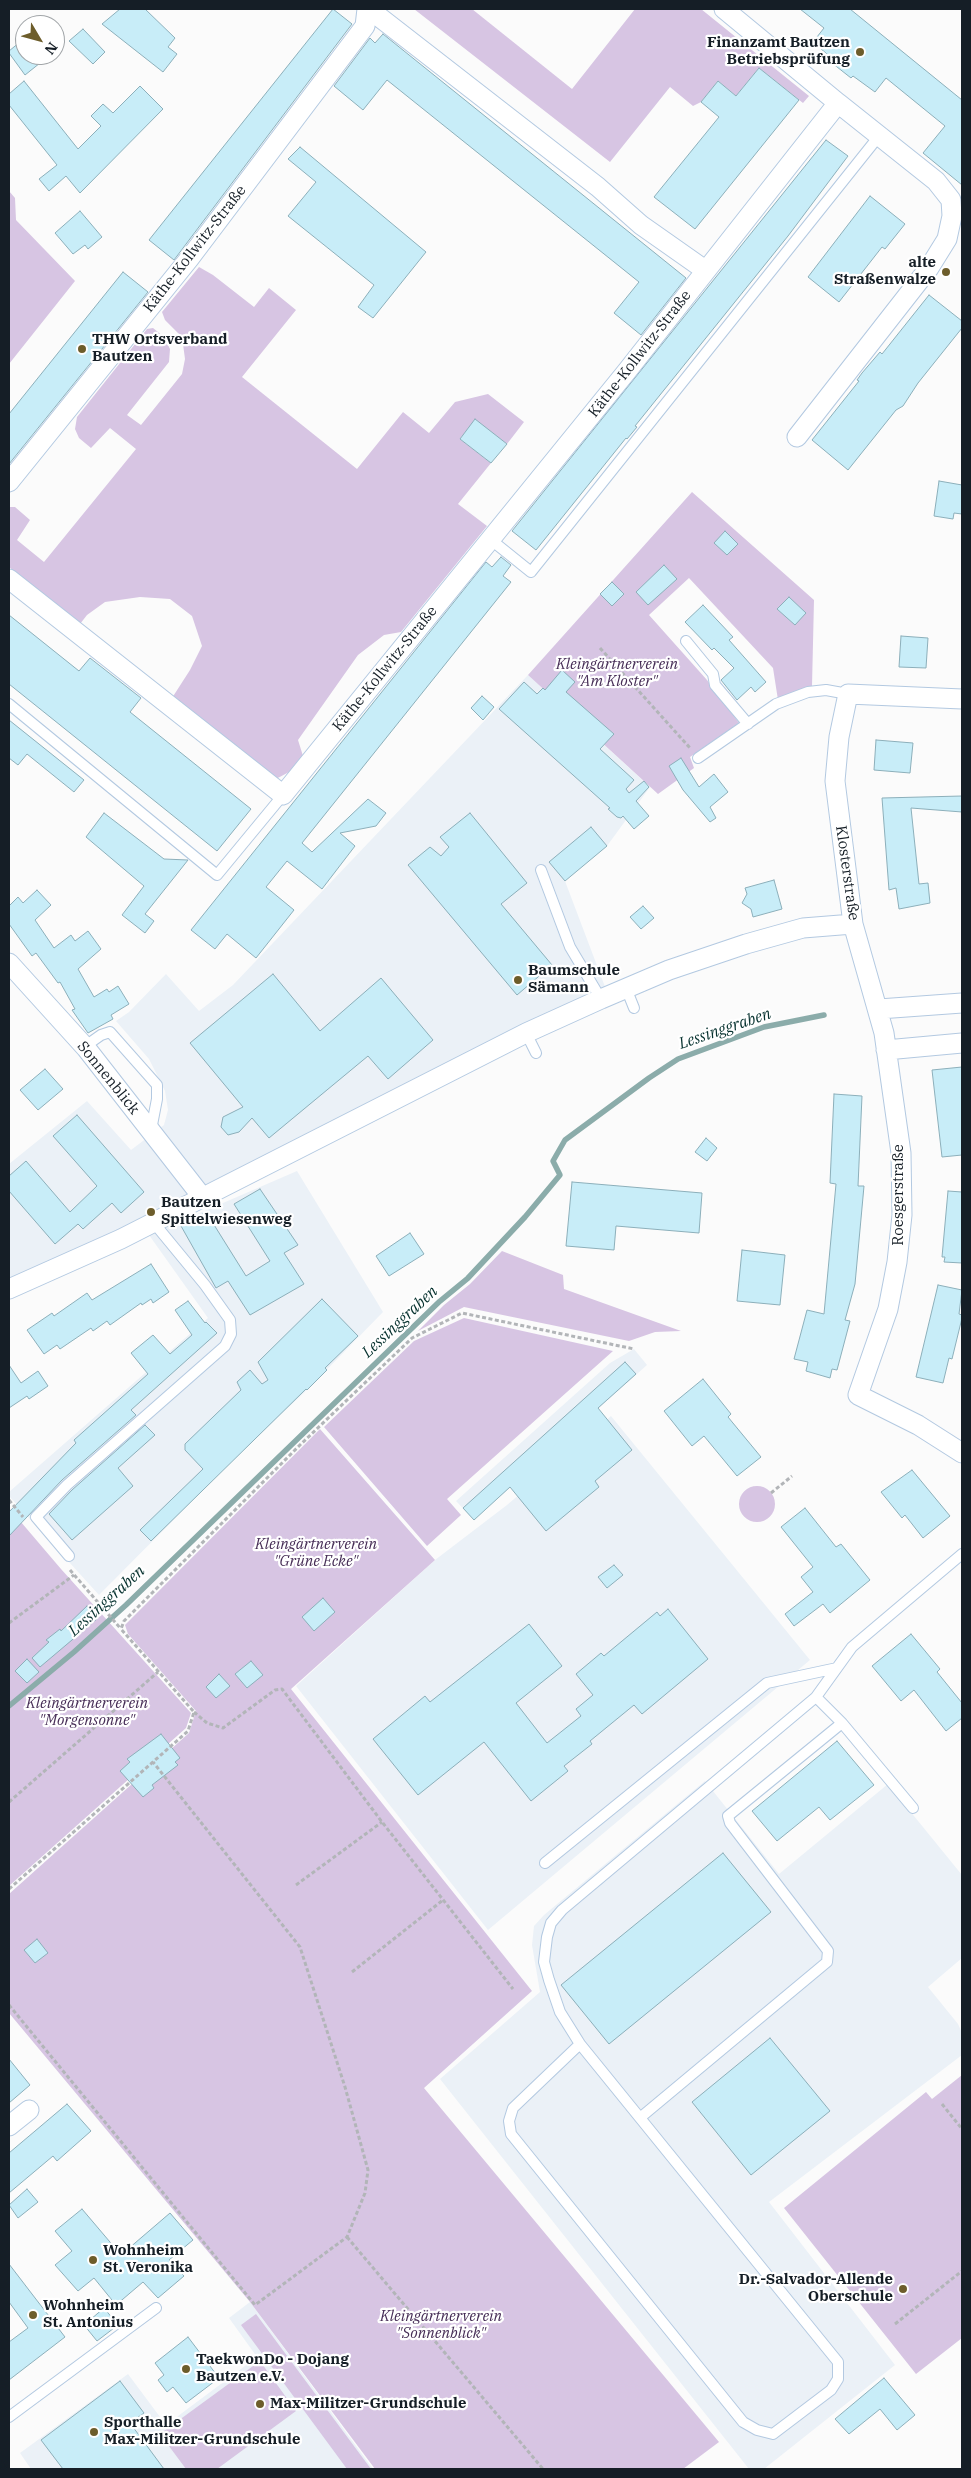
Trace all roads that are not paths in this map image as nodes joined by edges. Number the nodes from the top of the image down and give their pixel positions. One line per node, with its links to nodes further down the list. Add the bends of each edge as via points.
1 (368, 9): 5 (street, Käthe-Kollwitz-Straße, via 598,186 641,224); 7 (street, Käthe-Kollwitz-Straße, via 365,26 189,259)
2 (724, 9): 3 (street)
3 (838, 103): 4 (street); 5 (street, Käthe-Kollwitz-Straße)
4 (879, 136): 6 (street, via 936,182 952,200 947,239 929,268); 8 (lane, via 531,572)
5 (705, 270): 8 (street, Käthe-Kollwitz-Straße)
6 (796, 437)
7 (9, 482)
8 (490, 540): 16 (street, Käthe-Kollwitz-Straße)
9 (9, 579): 16 (street)
10 (686, 642): 14 (lane, via 713,674 714,684)
11 (848, 694): 12 (street); 14 (lane, via 826,690 808,692 776,704); 18 (street, Klosterstraße, via 835,780)
12 (962, 699)
13 (9, 704): 16 (lane, via 217,875)
14 (748, 724): 15 (lane)
15 (698, 758)
16 (283, 795)
17 (541, 870): 21 (lane, via 570,947)
18 (853, 924): 20 (street, via 794,931 669,970); 24 (street, Klosterstraße)
19 (9, 963): 27 (street, Sonnenblick)
20 (626, 988): 21 (street); 23 (lane)
21 (601, 999): 25 (street)
22 (962, 1003): 24 (street)
23 (634, 1008)
24 (879, 1009): 28 (street, Klosterstraße)
25 (526, 1033): 29 (lane); 31 (street)
26 (962, 1043): 28 (street)
27 (84, 1047): 30 (street, Sonnenblick); 30 (lane, via 110,1032 157,1084)
28 (886, 1050): 34 (street, Roesgerstraße, via 901,1153 902,1215 898,1262 888,1309 858,1395 918,1425)
29 (536, 1053)
30 (150, 1131): 31 (street, Sonnenblick)
31 (203, 1198): 32 (street)
32 (154, 1223): 33 (street); 36 (lane, via 230,1320 231,1334 225,1346 67,1485 36,1517)
33 (9, 1289)
34 (962, 1453)
35 (962, 1554): 37 (lane, via 852,1647)
36 (68, 1556)
37 (837, 1668): 38 (lane); 41 (lane, via 767,1683)
38 (816, 1697): 39 (lane); 42 (lane, via 660,1826 551,1923 544,1962 560,2012)
39 (842, 1724): 40 (lane); 44 (lane, via 728,1816 730,1824 828,1951 827,1962)
40 (913, 1808)
41 (545, 1863)
42 (580, 2044): 44 (lane); 44 (lane, via 513,2108 509,2121 511,2134 742,2422 773,2434 831,2390 838,2379 838,2362)
43 (29, 2110): 45 (street)
44 (641, 2117)
45 (9, 2126)
46 (156, 2308): 47 (lane)
47 (9, 2417)

